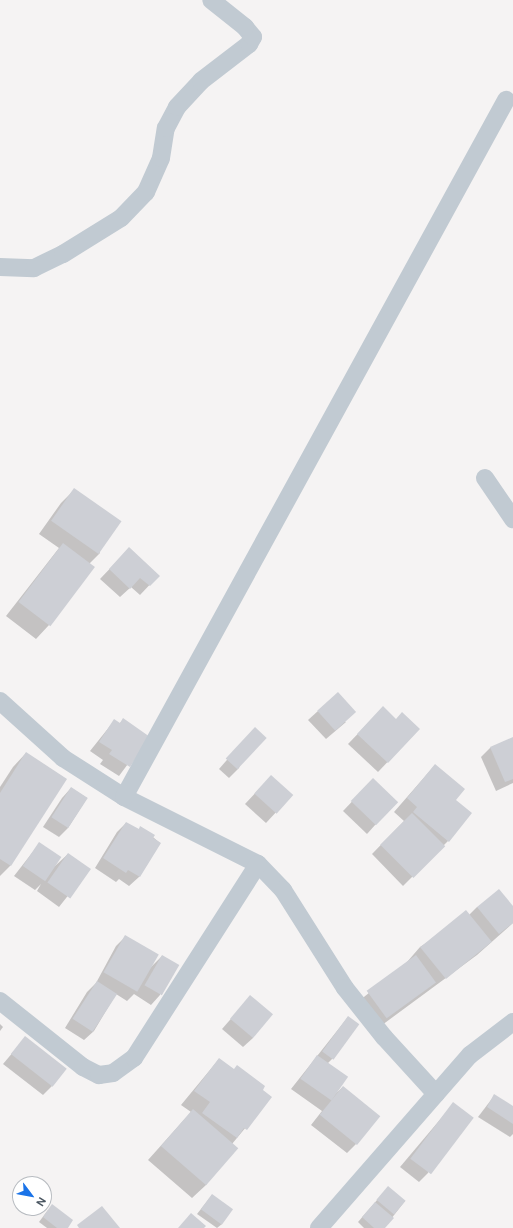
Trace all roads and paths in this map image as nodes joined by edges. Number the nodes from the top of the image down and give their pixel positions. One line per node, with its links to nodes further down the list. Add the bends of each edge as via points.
1 (211, 0): 3 (street, via 246,27 253,37 249,44 201,81 177,107 166,128 161,158 146,192 121,218 63,254 34,268)
2 (506, 100): 7 (street)
3 (0, 266)
4 (484, 478): 5 (street)
5 (513, 519)
6 (0, 701): 7 (street, via 63,758)
7 (124, 798): 8 (street)
8 (258, 864): 9 (street, via 134,1058 113,1073 99,1075 83,1067); 11 (street, via 283,890 345,988 384,1037)
9 (0, 1001)
10 (513, 1022): 11 (street, via 470,1055)
11 (436, 1094): 12 (street)
12 (319, 1228)

